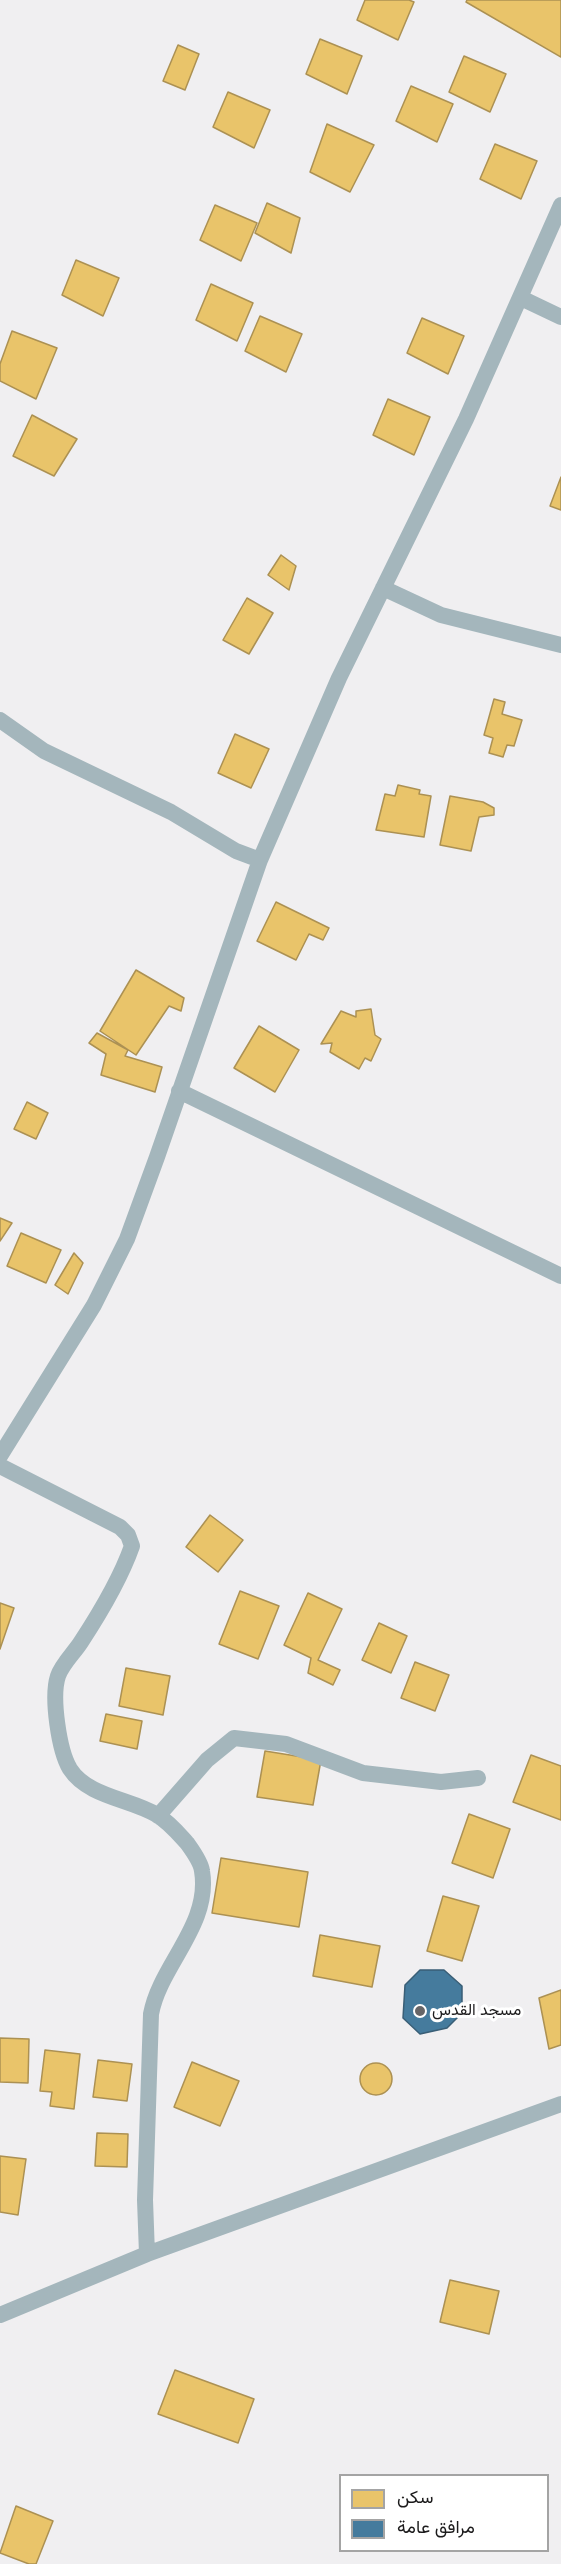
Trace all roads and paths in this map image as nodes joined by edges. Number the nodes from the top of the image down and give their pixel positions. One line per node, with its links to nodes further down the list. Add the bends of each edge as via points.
1 (561, 205): 2 (street)
2 (521, 298): 3 (street); 4 (street)
3 (561, 317)
4 (383, 588): 5 (street, via 441,615); 7 (street, via 339,678)
5 (561, 645)
6 (0, 720): 7 (street, via 44,751)
7 (260, 860): 8 (street)
8 (179, 1091): 9 (street); 10 (street, via 127,1239 94,1305)
9 (561, 1276)
10 (0, 1456)
11 (0, 1466): 13 (street, via 120,1527 128,1535 132,1546 128,1558 96,1618 59,1674 56,1699 63,1757 72,1772 87,1785)
12 (478, 1778): 13 (street, via 441,1782 363,1773 286,1744 234,1738 207,1760)
13 (158, 1815): 15 (street, via 191,1848 202,1869 202,1895 195,1919 160,1985 151,2014)
14 (561, 2104): 15 (street)
15 (147, 2254): 16 (street)
16 (0, 2315)

